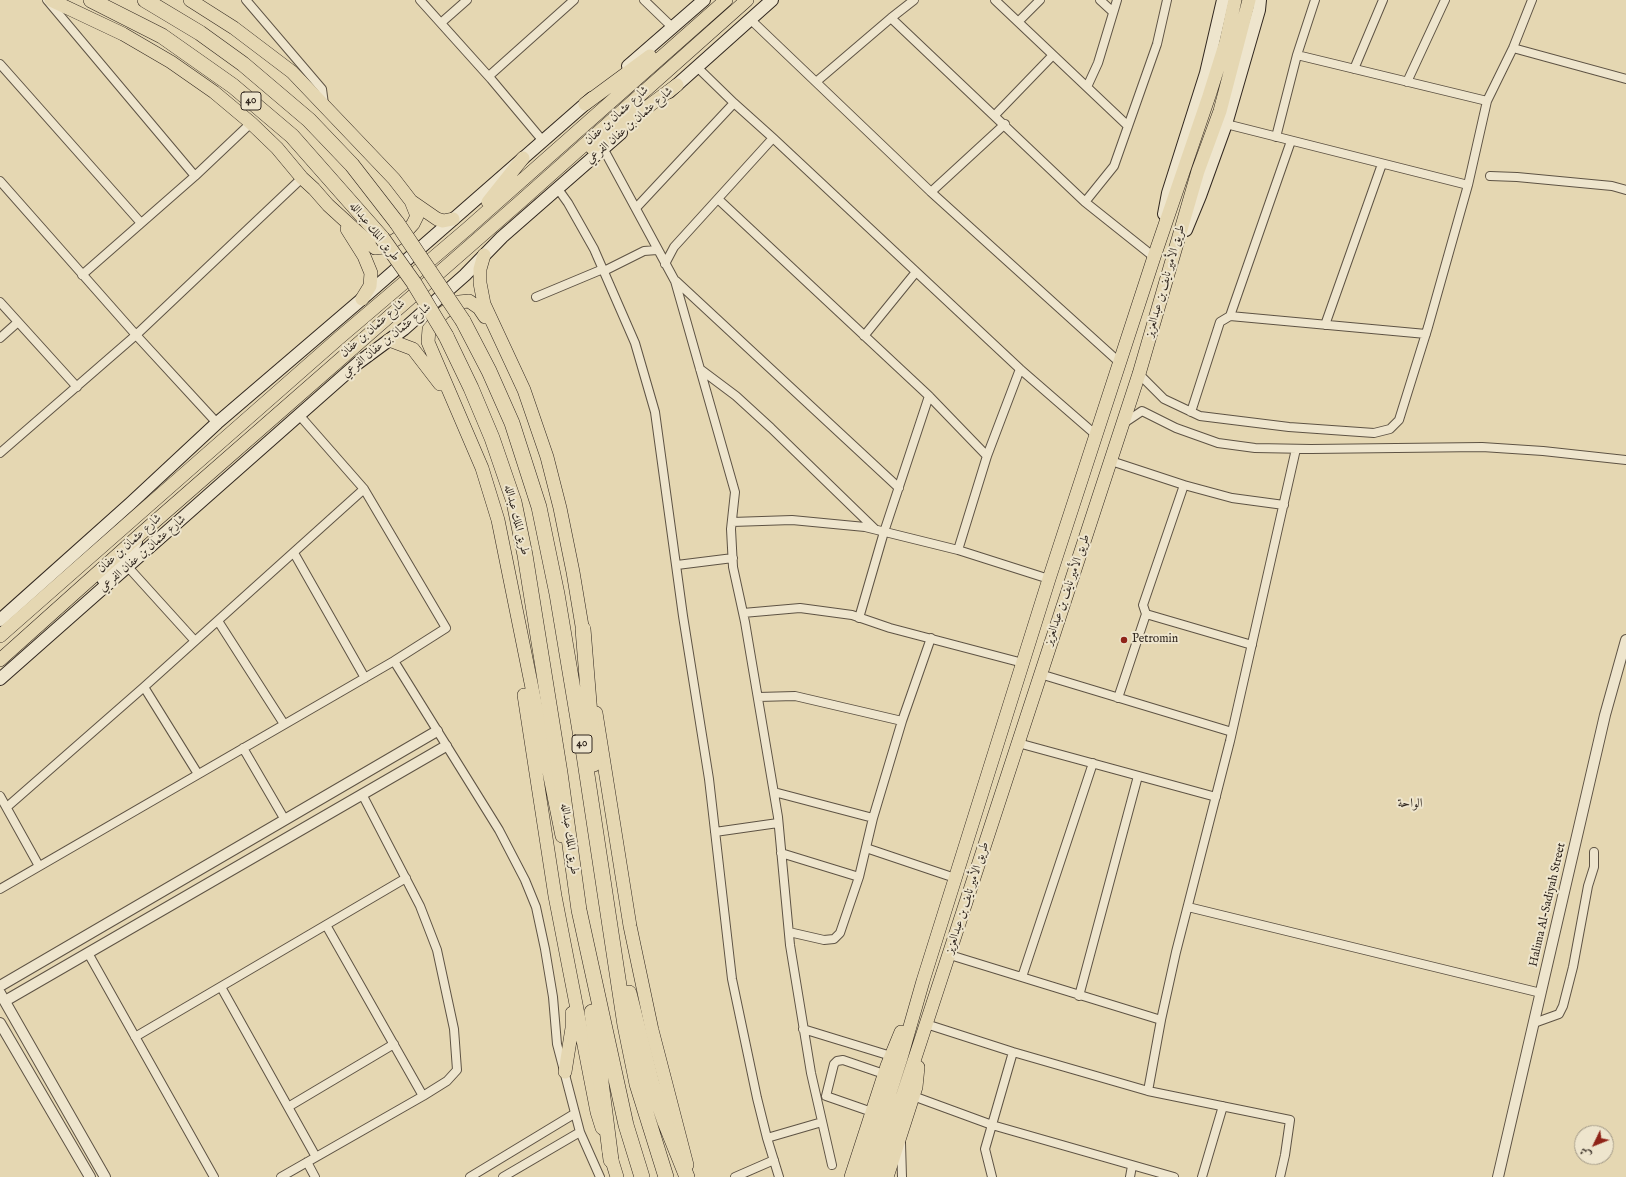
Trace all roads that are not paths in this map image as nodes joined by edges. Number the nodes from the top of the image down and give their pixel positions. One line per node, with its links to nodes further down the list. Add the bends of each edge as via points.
1 (47, 0): 63 (street)
2 (51, 0): 52 (main road, via 123,34 171,62 214,92)
3 (91, 0): 185 (highway, طريق الملك عبدالله / 40, bridge, via 162,36 233,86 292,136 382,238 414,283 446,336 489,431 514,502 560,773)
4 (145, 0): 183 (highway, طريق الملك عبدالله / 40, bridge, via 200,33 243,64 309,120 352,165 397,223 464,321 512,423 539,507 557,594)
5 (190, 0): 49 (main road, via 234,28 292,72)
6 (246, 0): 49 (street, via 322,89)
7 (420, 0): 32 (street)
8 (466, 0): 32 (street)
9 (574, 0): 41 (street)
10 (644, 0): 34 (street)
11 (704, 0): 34 (main road)
12 (726, 0): 50 (main road); 79 (main road, شارع عثمان بن عفان)
13 (747, 0): 73 (main road, شارع عثمان بن عفان)
14 (772, 0): 31 (main road, شارع عثمان بن عفان الفرعي)
15 (914, 0): 30 (street)
16 (995, 0): 33 (street)
17 (1040, 0): 33 (street)
18 (1100, 0): 29 (street)
19 (1117, 0): 29 (street)
20 (1166, 0): 55 (street, via 1157,44)
21 (1223, 0): 82 (main road, via 1206,73 1168,193)
22 (1235, 0): 82 (main road, طريق الأمير نايف بن عبدالعزيز, via 1226,42 1209,96)
23 (1249, 0): 84 (main road, طريق الأمير نايف بن عبدالعزيز, via 1220,110 1198,171)
24 (1260, 0): 54 (main road)
25 (1315, 0): 37 (street)
26 (1383, 0): 40 (street)
27 (1445, 0): 44 (street)
28 (1532, 0): 35 (street)
29 (1113, 12): 46 (street, via 1098,63)
30 (891, 18): 43 (street); 51 (street)
31 (751, 20): 39 (main road, شارع عثمان بن عفان الفرعي); 43 (street)
32 (442, 22): 41 (street)
33 (1018, 22): 36 (street)
34 (672, 27): 50 (main road)
35 (1513, 48): 42 (street); 47 (street)
36 (1053, 55): 46 (street); 51 (street)
37 (1297, 55): 40 (street); 56 (street)
38 (0, 64): 78 (street)
39 (697, 67): 45 (main road, شارع عثمان بن عفان الفرعي); 48 (street)
40 (1354, 69): 44 (street)
41 (489, 76): 58 (street)
42 (1626, 79)
43 (816, 82): 70 (street)
44 (1407, 82): 47 (street)
45 (677, 85): 60 (main road, شارع عثمان بن عفان الفرعي); 73 (main road)
46 (1087, 87): 55 (street)
47 (1486, 101): 67 (street)
48 (734, 103): 57 (street); 76 (street)
49 (324, 104): 72 (main road, via 394,179)
50 (585, 104): 58 (main road)
51 (995, 115): 53 (street)
52 (251, 123): 63 (street); 65 (main road, via 277,148)
53 (1005, 124): 70 (street); 74 (street)
54 (1226, 124): 56 (street); 84 (main road, via 1200,196)
55 (1128, 126): 74 (street, via 1114,166)
56 (1276, 137): 59 (street)
57 (773, 138): 71 (street); 86 (street)
58 (543, 141): 61 (main road)
59 (1291, 141): 62 (street); 92 (street)
60 (603, 148): 68 (main road, شارع عثمان بن عفان الفرعي); 76 (street)
61 (523, 158): 77 (main road); 79 (main road)
62 (1382, 164): 67 (street); 94 (street)
63 (195, 176): 78 (street)
64 (1490, 176): 69 (street, via 1612,186)
65 (302, 178): 75 (main road); 96 (street)
66 (0, 181): 87 (street)
67 (1468, 185): 95 (street)
68 (558, 189): 81 (main road, شارع عثمان بن عفان الفرعي); 85 (street, via 587,236)
69 (1626, 190)
70 (932, 192): 101 (street)
71 (718, 199): 83 (street, via 674,247); 97 (street)
72 (411, 201): 75 (main road, via 417,216 413,224 403,235 384,247 376,248); 77 (main road, via 443,221)
73 (520, 202): 125 (main road, شارع عثمان بن عفان)
74 (1085, 202): 82 (street)
75 (328, 206): 90 (main road, via 360,250 371,272 370,286)
76 (636, 208): 80 (street)
77 (453, 219): 90 (main road)
78 (141, 223): 87 (street)
79 (467, 229): 139 (main road, شارع عثمان بن عفان, via 333,343)
80 (657, 250): 83 (street); 85 (street, via 644,251)
81 (484, 255): 99 (main road, شارع عثمان بن عفان الفرعي, via 454,285); 100 (main road, via 480,283 484,304)
82 (1154, 257): 101 (main road, طريق الأمير نايف بن عبدالعزيز)
83 (665, 264): 88 (street)
84 (1171, 264): 104 (main road, طريق الأمير نايف بن عبدالعزيز)
85 (603, 270): 89 (street); 131 (street, via 635,343 655,412)
86 (916, 272): 97 (street); 103 (street)
87 (82, 275): 96 (street)
88 (675, 281): 102 (street); 120 (street)
89 (536, 296)
90 (362, 299): 110 (main road)
91 (0, 302): 93 (street)
92 (1230, 316): 94 (street); 108 (street, via 1220,322)
93 (18, 322): 98 (street); 105 (street)
94 (1325, 324): 95 (street)
95 (1426, 334): 108 (street, via 1399,420 1390,429 1374,434 1289,427 1200,416)
96 (136, 335): 105 (street); 110 (street)
97 (864, 336): 106 (street)
98 (0, 338)
99 (389, 340): 107 (main road, via 413,348); 109 (main road, شارع عثمان بن عفان الفرعي, via 358,363)
100 (503, 344): 107 (main road, via 479,308 470,301 459,302 429,329 428,342); 140 (main road, via 524,390 546,458 560,508)
101 (1119, 362): 112 (main road, طريق الأمير نايف بن عبدالعزيز)
102 (700, 369): 123 (street, via 734,492); 124 (street, via 736,396 771,428)
103 (1020, 369): 112 (street); 115 (street)
104 (1139, 374): 108 (street, via 1164,399); 111 (main road, طريق الأمير نايف بن عبدالعزيز)
105 (76, 387): 114 (street)
106 (929, 396): 115 (street); 120 (street)
107 (453, 401): 127 (main road, via 482,468)
108 (1191, 412)
109 (300, 416): 119 (street); 132 (main road, شارع عثمان بن عفان الفرعي)
110 (217, 423): 122 (main road)
111 (1123, 424): 113 (street, via 1142,411 1176,428 1218,443 1255,448); 117 (main road, طريق الأمير نايف بن عبدالعزيز)
112 (1096, 435): 133 (main road, طريق الأمير نايف بن عبدالعزيز)
113 (1296, 449): 116 (street, via 1482,447 1544,450); 121 (street)
114 (0, 453)
115 (987, 456): 128 (street)
116 (1626, 460)
117 (1111, 461): 118 (street); 150 (main road, طريق الأمير نايف بن عبدالعزيز)
118 (1184, 485): 121 (street, via 1232,498); 135 (street, via 1143,605)
119 (364, 488): 129 (street); 148 (street, via 446,628)
120 (899, 488): 126 (street)
121 (1284, 505): 146 (street)
122 (122, 511): 137 (main road); 139 (main road, via 89,547 34,598)
123 (732, 522): 124 (street, via 792,520); 130 (street)
124 (876, 530): 126 (street)
125 (144, 531): 141 (main road, via 128,554); 147 (main road, شارع عثمان بن عفان)
126 (884, 532): 128 (street); 136 (street)
127 (503, 546): 185 (main road); 192 (main road, via 555,896)
128 (958, 550): 133 (street)
129 (294, 552): 138 (street); 151 (street)
130 (733, 558): 131 (street); 134 (street)
131 (677, 565): 174 (street)
132 (128, 567): 141 (main road, شارع عثمان بن عفان الفرعي); 145 (street)
133 (1049, 579): 149 (main road, طريق الأمير نايف بن عبدالعزيز)
134 (743, 613): 136 (street, via 800,608); 154 (street)
135 (1146, 614): 146 (street); 155 (street)
136 (859, 618): 143 (street)
137 (0, 620)
138 (218, 621): 145 (street); 157 (street)
139 (15, 623): 142 (main road, شارع عثمان بن عفان)
140 (583, 629): 183 (highway); 239 (main road, via 630,926 652,1030)
141 (52, 634): 152 (main road, شارع عثمان بن عفان الفرعي)
142 (0, 636)
143 (931, 638): 149 (street); 156 (street)
144 (1626, 640): 195 (street, Halima Al-Sadiyah Street, via 1605,715)
145 (195, 641): 153 (street)
146 (1252, 645): 159 (street)
147 (0, 660)
148 (394, 661): 151 (street); 158 (street)
149 (1023, 663): 181 (main road, طريق الأمير نايف بن عبدالعزيز)
150 (1040, 674): 155 (street); 160 (main road, طريق الأمير نايف بن عبدالعزيز)
151 (364, 678): 157 (street)
152 (0, 679)
153 (144, 687): 164 (street); 170 (street)
154 (758, 697): 156 (street, via 795,696); 166 (street)
155 (1118, 698): 159 (street)
156 (902, 720): 171 (street)
157 (284, 724): 162 (street)
158 (437, 731): 161 (street); 172 (street)
159 (1232, 732): 169 (street)
160 (1018, 742): 163 (street); 189 (main road, طريق الأمير نايف بن عبدالعزيز)
161 (446, 746): 167 (street); 208 (street, via 499,830 526,880 536,906 553,997 557,1044)
162 (243, 748): 164 (street); 172 (street)
163 (1092, 763): 165 (street); 190 (street)
164 (198, 774): 178 (street)
165 (1138, 776): 169 (street); 196 (street)
166 (774, 792): 171 (street); 173 (street)
167 (362, 794): 179 (street); 188 (street)
168 (0, 796): 170 (street)
169 (1216, 797): 184 (street)
170 (7, 807): 178 (street)
171 (873, 818): 175 (street)
172 (285, 820): 193 (street)
173 (778, 823): 174 (street); 177 (street)
174 (715, 832): 221 (street, via 732,979)
175 (866, 848): 180 (street); 181 (street)
176 (1594, 852): 200 (street, via 1594,867 1563,1006 1559,1014)
177 (781, 853): 180 (street); 187 (street)
178 (39, 866): 182 (street)
179 (406, 878): 186 (street); 211 (street, via 438,950 454,1029 457,1070 447,1081)
180 (859, 878): 187 (street, via 840,933 834,939 824,940)
181 (955, 878): 191 (main road, طريق الأمير نايف بن عبدالعزيز)
182 (0, 889)
183 (607, 907): 238 (highway, طريق الملك عبدالله / 40, via 637,1084); 239 (highway, via 652,1084)
184 (1188, 907): 195 (street); 198 (street)
185 (579, 910): 223 (highway); 237 (highway, طريق الملك عبدالله / 40, via 626,1125)
186 (326, 925): 194 (street); 205 (street)
187 (789, 932): 202 (street)
188 (88, 953): 197 (street); 203 (street)
189 (950, 955): 190 (street); 201 (main road, طريق الأمير نايف بن عبدالعزيز)
190 (1022, 977): 196 (street)
191 (923, 981): 207 (main road); 243 (main road, طريق الأمير نايف بن عبدالعزيز)
192 (572, 985): 208 (main road, via 572,1028); 223 (main road, via 597,1112)
193 (0, 986)
194 (221, 987): 203 (street); 214 (street)
195 (1541, 993): 200 (street, Halima Al-Sadiyah Street)
196 (1079, 996): 198 (street)
197 (2, 997): 229 (street)
198 (1161, 1020): 210 (street)
199 (0, 1023): 228 (street)
200 (1534, 1023): 252 (street, Halima Al-Sadiyah Street)
201 (926, 1024): 204 (main road, طريق الأمير نايف بن عبدالعزيز); 206 (street)
202 (804, 1030): 207 (street); 217 (street, via 810,1073)
203 (135, 1037): 230 (street)
204 (921, 1039): 212 (main road); 244 (main road, طريق الأمير نايف بن عبدالعزيز)
205 (394, 1044): 211 (street); 214 (street)
206 (1013, 1052): 210 (street); 218 (street)
207 (891, 1056): 209 (main road)
208 (565, 1072): 216 (street)
209 (884, 1074): 215 (main road); 215 (street, via 843,1060 834,1064 826,1096)
210 (1148, 1091): 213 (street)
211 (423, 1096): 222 (street)
212 (913, 1096): 218 (street); 220 (main road)
213 (1223, 1106): 250 (street); 251 (street, via 1290,1120)
214 (288, 1107): 222 (street)
215 (872, 1112): 242 (main road)
216 (574, 1114): 219 (street); 233 (street)
217 (822, 1122): 221 (street); 226 (street)
218 (992, 1125): 227 (street); 247 (street, via 985,1149)
219 (580, 1132): 234 (street); 235 (street)
220 (900, 1135): 245 (main road); 246 (street)
221 (767, 1138): 224 (street)
222 (316, 1157): 225 (street)
223 (611, 1160): 236 (main road)
224 (774, 1160): 240 (street); 241 (street)
225 (307, 1162): 231 (street); 232 (street)
226 (832, 1165)
227 (1132, 1166): 248 (street); 249 (street)
228 (90, 1177)
229 (106, 1177)
230 (214, 1177)
231 (281, 1177)
232 (315, 1177)
233 (470, 1177)
234 (503, 1177)
235 (600, 1177)
236 (617, 1177)
237 (642, 1177)
238 (666, 1177)
239 (689, 1177)
240 (735, 1177)
241 (779, 1177)
242 (851, 1177)
243 (863, 1177)
244 (876, 1177)
245 (887, 1177)
246 (902, 1177)
247 (992, 1177)
248 (1130, 1177)
249 (1174, 1177)
250 (1202, 1177)
251 (1280, 1177)
252 (1498, 1177)

